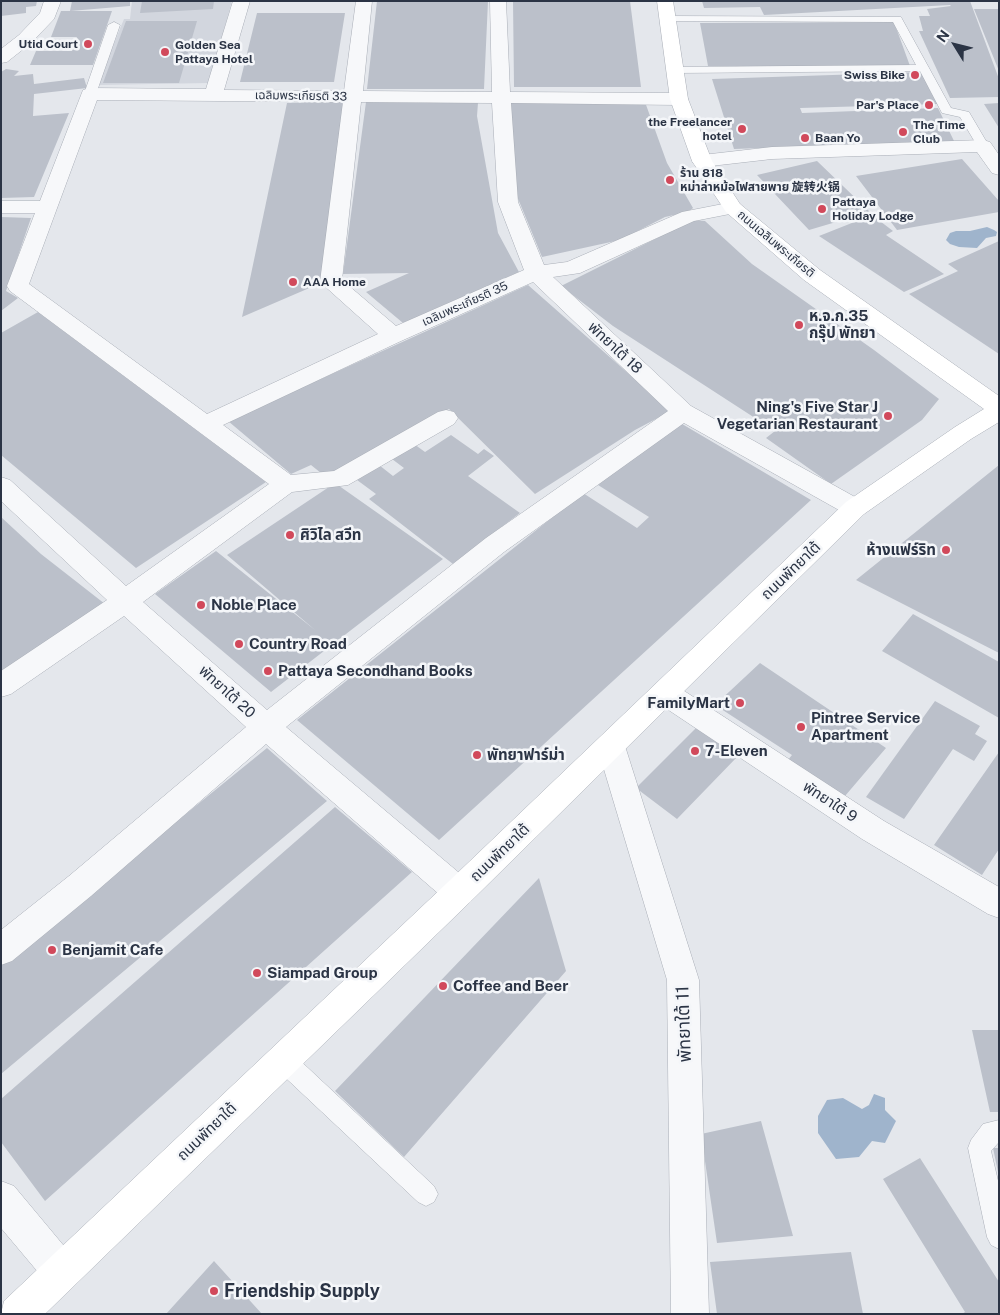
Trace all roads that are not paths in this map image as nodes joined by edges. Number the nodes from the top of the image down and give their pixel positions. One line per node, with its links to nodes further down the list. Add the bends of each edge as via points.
1 (53, 1): 7 (street, via 48,15)
2 (242, 1): 11 (street)
3 (364, 1): 12 (street)
4 (498, 1): 13 (street, พัทยาใต้ 18)
5 (667, 10): 8 (lane, via 897,19); 9 (main road, ถนนเฉลิมพระเกียรติ)
6 (114, 25): 10 (lane)
7 (1, 58)
8 (924, 68): 9 (lane); 15 (lane, via 946,110 965,115)
9 (675, 70): 14 (main road, ถนนเฉลิมพระเกียรติ)
10 (90, 94): 11 (street, เฉลิมพระเกียรติ 33); 19 (street)
11 (214, 95): 12 (street, เฉลิมพระเกียรติ 33)
12 (353, 96): 13 (street, เฉลิมพระเกียรติ 33); 22 (street, via 331,282)
13 (501, 97): 14 (street, เฉลิมพระเกียรติ 33); 21 (street, พัทยาใต้ 18, via 508,202)
14 (680, 99): 16 (main road, ถนนเฉลิมพระเกียรติ)
15 (983, 146): 16 (street, via 772,153); 17 (street)
16 (702, 161): 20 (main road, ถนนเฉลิมพระเกียรติ)
17 (999, 168)
18 (1, 207): 19 (street)
19 (48, 207): 26 (street, via 18,286)
20 (733, 208): 21 (street, เฉลิมพระเกียรติ 35, via 689,216 572,268); 23 (main road, ถนนเฉลิมพระเกียรติ, via 812,275)
21 (536, 273): 22 (street, เฉลิมพระเกียรติ 35); 24 (street, พัทยาใต้ 18)
22 (393, 336): 26 (street, เฉลิมพระเกียรติ 35)
23 (999, 410): 29 (main road, ถนนพัทยาใต้)
24 (683, 412): 29 (street, พัทยาใต้ 18); 33 (street, via 495,545)
25 (446, 418): 27 (street, via 339,479)
26 (205, 424): 27 (street)
27 (286, 484): 30 (street)
28 (4, 494): 30 (street, พัทยาใต้ 20)
29 (856, 508): 32 (main road, ถนนพัทยาใต้)
30 (125, 601): 31 (street); 33 (street, พัทยาใต้ 20)
31 (1, 686)
32 (665, 693): 34 (main road, ถนนพัทยาใต้); 36 (street, พัทยาใต้ 9, via 873,830)
33 (266, 727): 35 (street, พัทยาใต้ 20); 37 (street)
34 (610, 746): 35 (main road, ถนนพัทยาใต้); 45 (street, พัทยาใต้ 11, via 683,980)
35 (459, 892): 38 (main road, ถนนพัทยาใต้)
36 (999, 904)
37 (1, 950)
38 (283, 1060): 40 (lane); 43 (main road, ถนนพัทยาใต้)
39 (999, 1131): 42 (lane, via 991,1132 979,1148)
40 (426, 1194)
41 (1, 1199): 43 (street)
42 (999, 1238)
43 (61, 1271): 44 (main road, ถนนพัทยาใต้)
44 (18, 1313)
45 (690, 1314)

